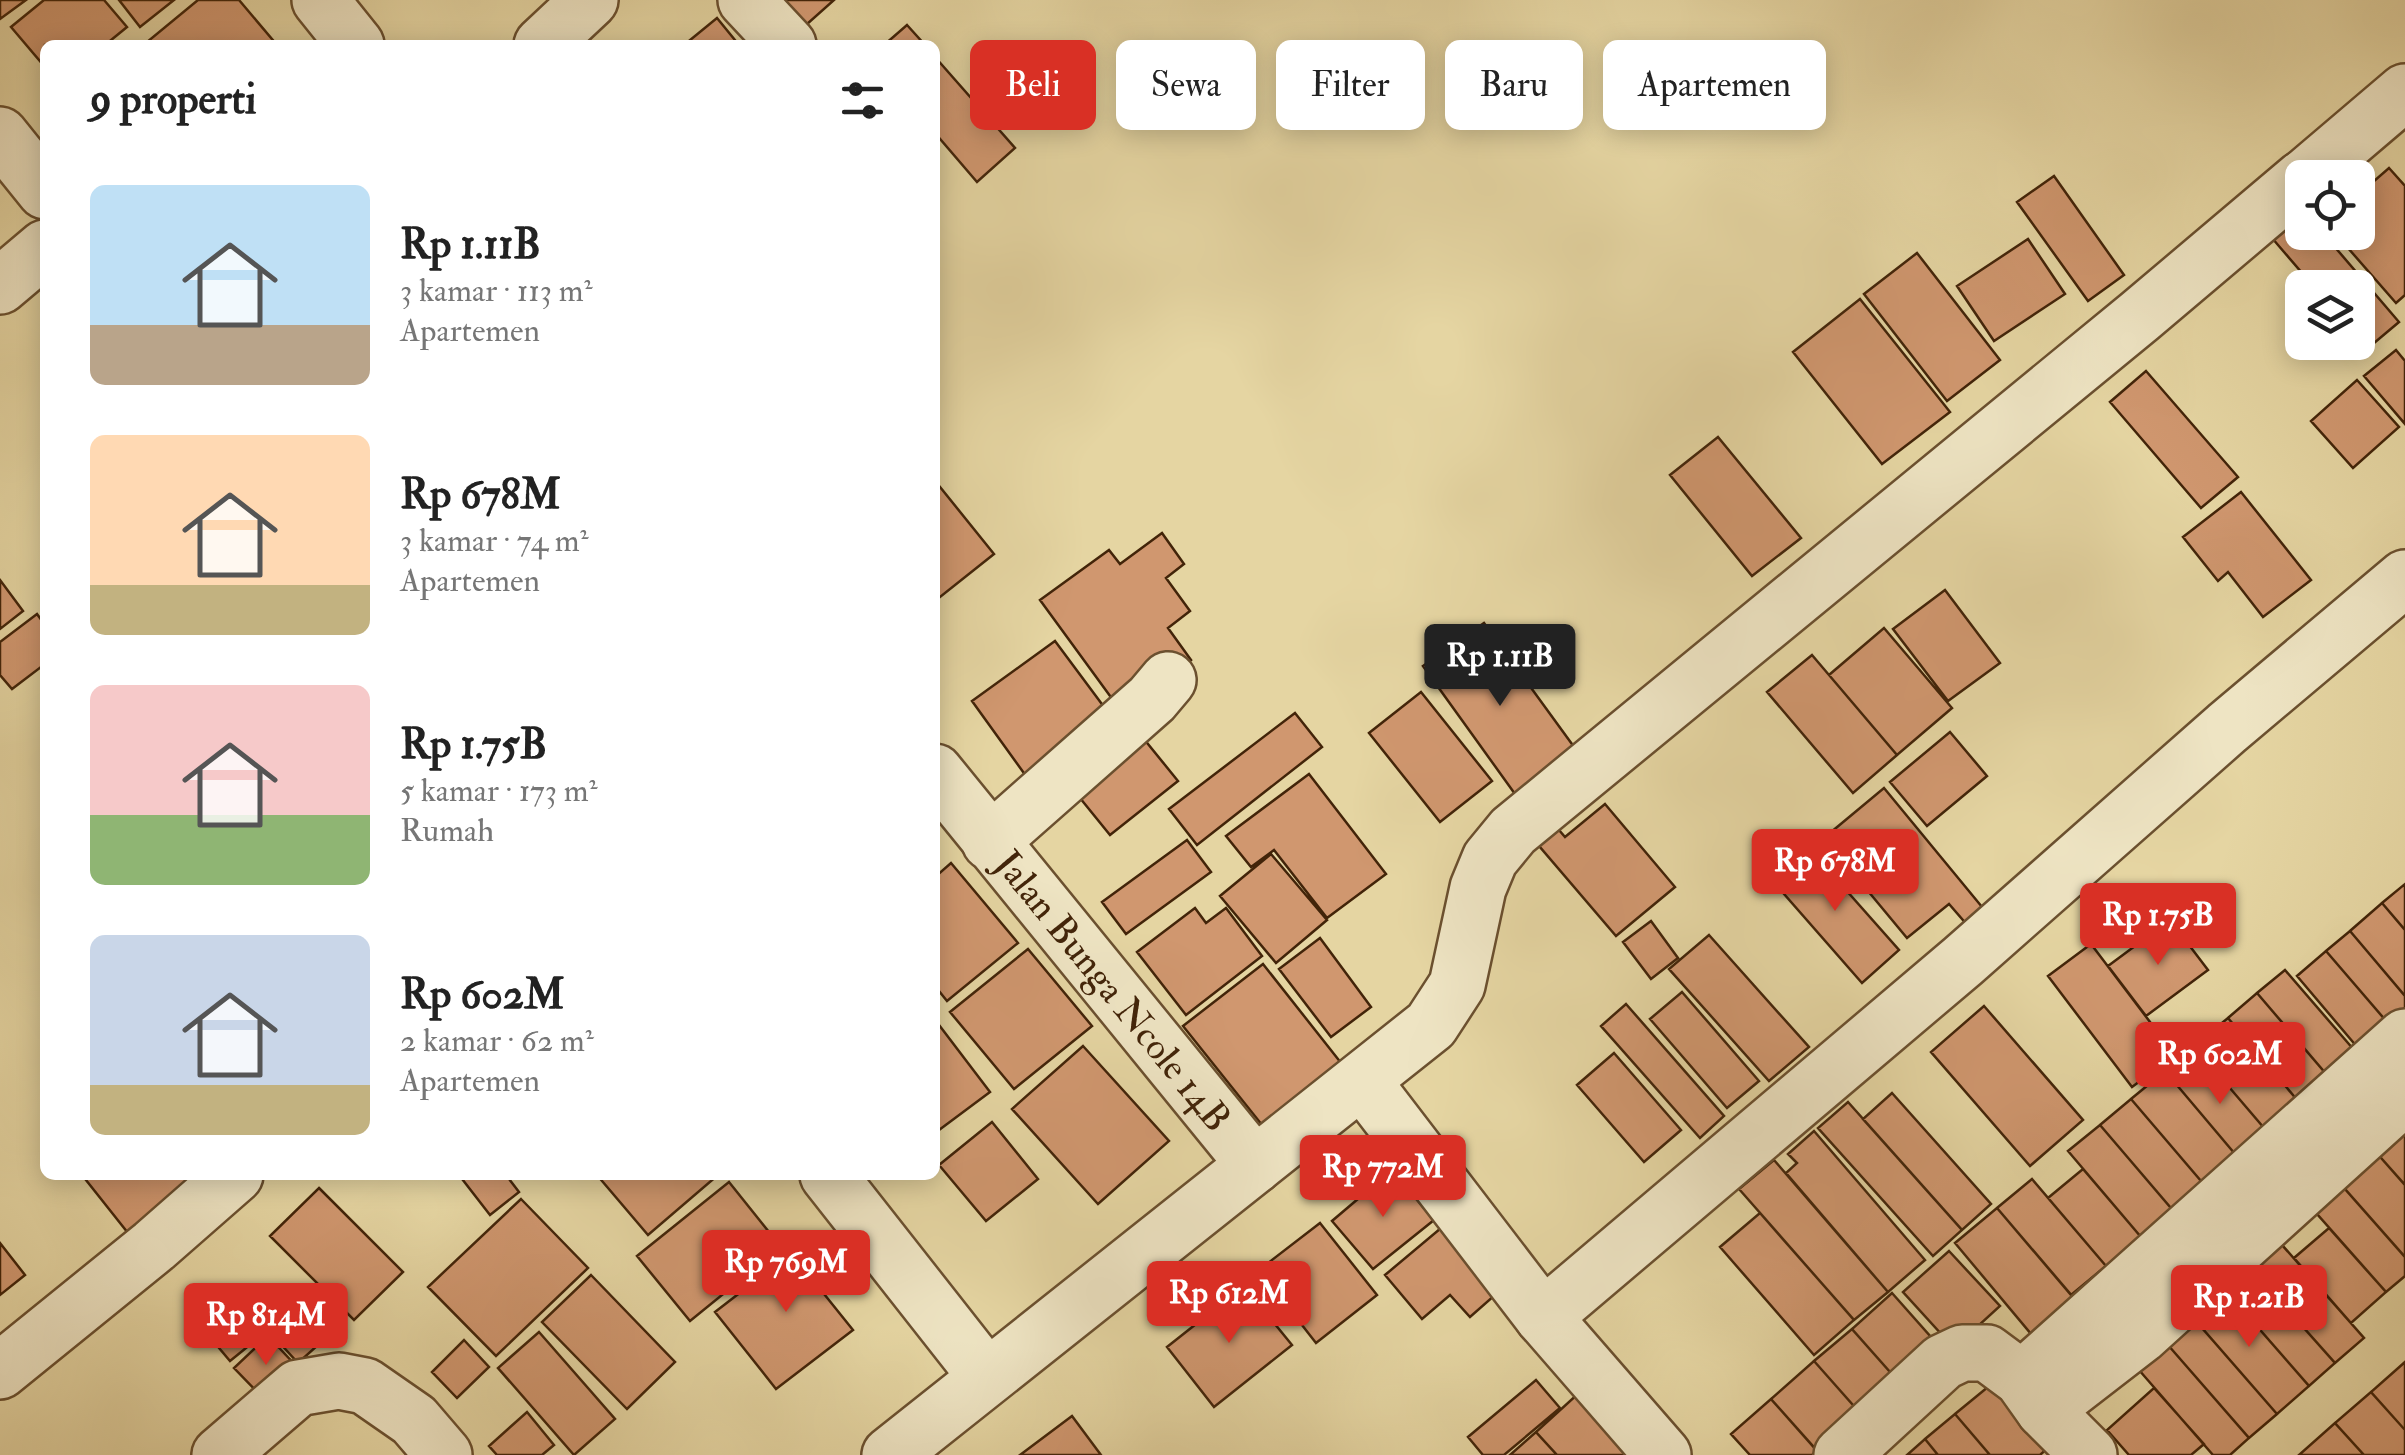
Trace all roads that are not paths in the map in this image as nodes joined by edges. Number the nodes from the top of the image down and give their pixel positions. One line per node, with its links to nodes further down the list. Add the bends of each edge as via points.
1 (320, 0): 4 (street)
2 (590, 0): 5 (street)
3 (746, 0): 6 (street)
4 (352, 40)
5 (547, 40)
6 (783, 40)
7 (2405, 92): 9 (street)
8 (0, 135): 10 (street)
9 (2324, 160)
10 (40, 184)
11 (2285, 193): 19 (street, via 1513,831 1478,888 1458,985 1431,1024)
12 (40, 252): 13 (street)
13 (0, 286)
14 (2405, 578): 24 (street)
15 (1168, 680): 17 (street)
16 (940, 778): 17 (street, Jalan Bunga Ncole 14B)
17 (990, 842): 21 (street, Jalan Bunga Ncole 14B)
18 (2405, 1037): 27 (street)
19 (1362, 1082): 21 (street); 24 (street)
20 (2405, 1096): 27 (street, via 2141,1335)
21 (1255, 1165): 26 (street)
22 (228, 1180): 25 (street)
23 (832, 1180): 26 (street)
24 (1543, 1317): 31 (street)
25 (0, 1371)
26 (986, 1376): 30 (street)
27 (2033, 1394): 32 (street, via 1987,1354 1962,1353 1942,1362); 33 (street)
28 (220, 1455): 29 (street, via 298,1388 339,1381 365,1386 414,1420)
29 (444, 1455)
30 (890, 1455)
31 (1663, 1455)
32 (1842, 1455)
33 (2089, 1455)

